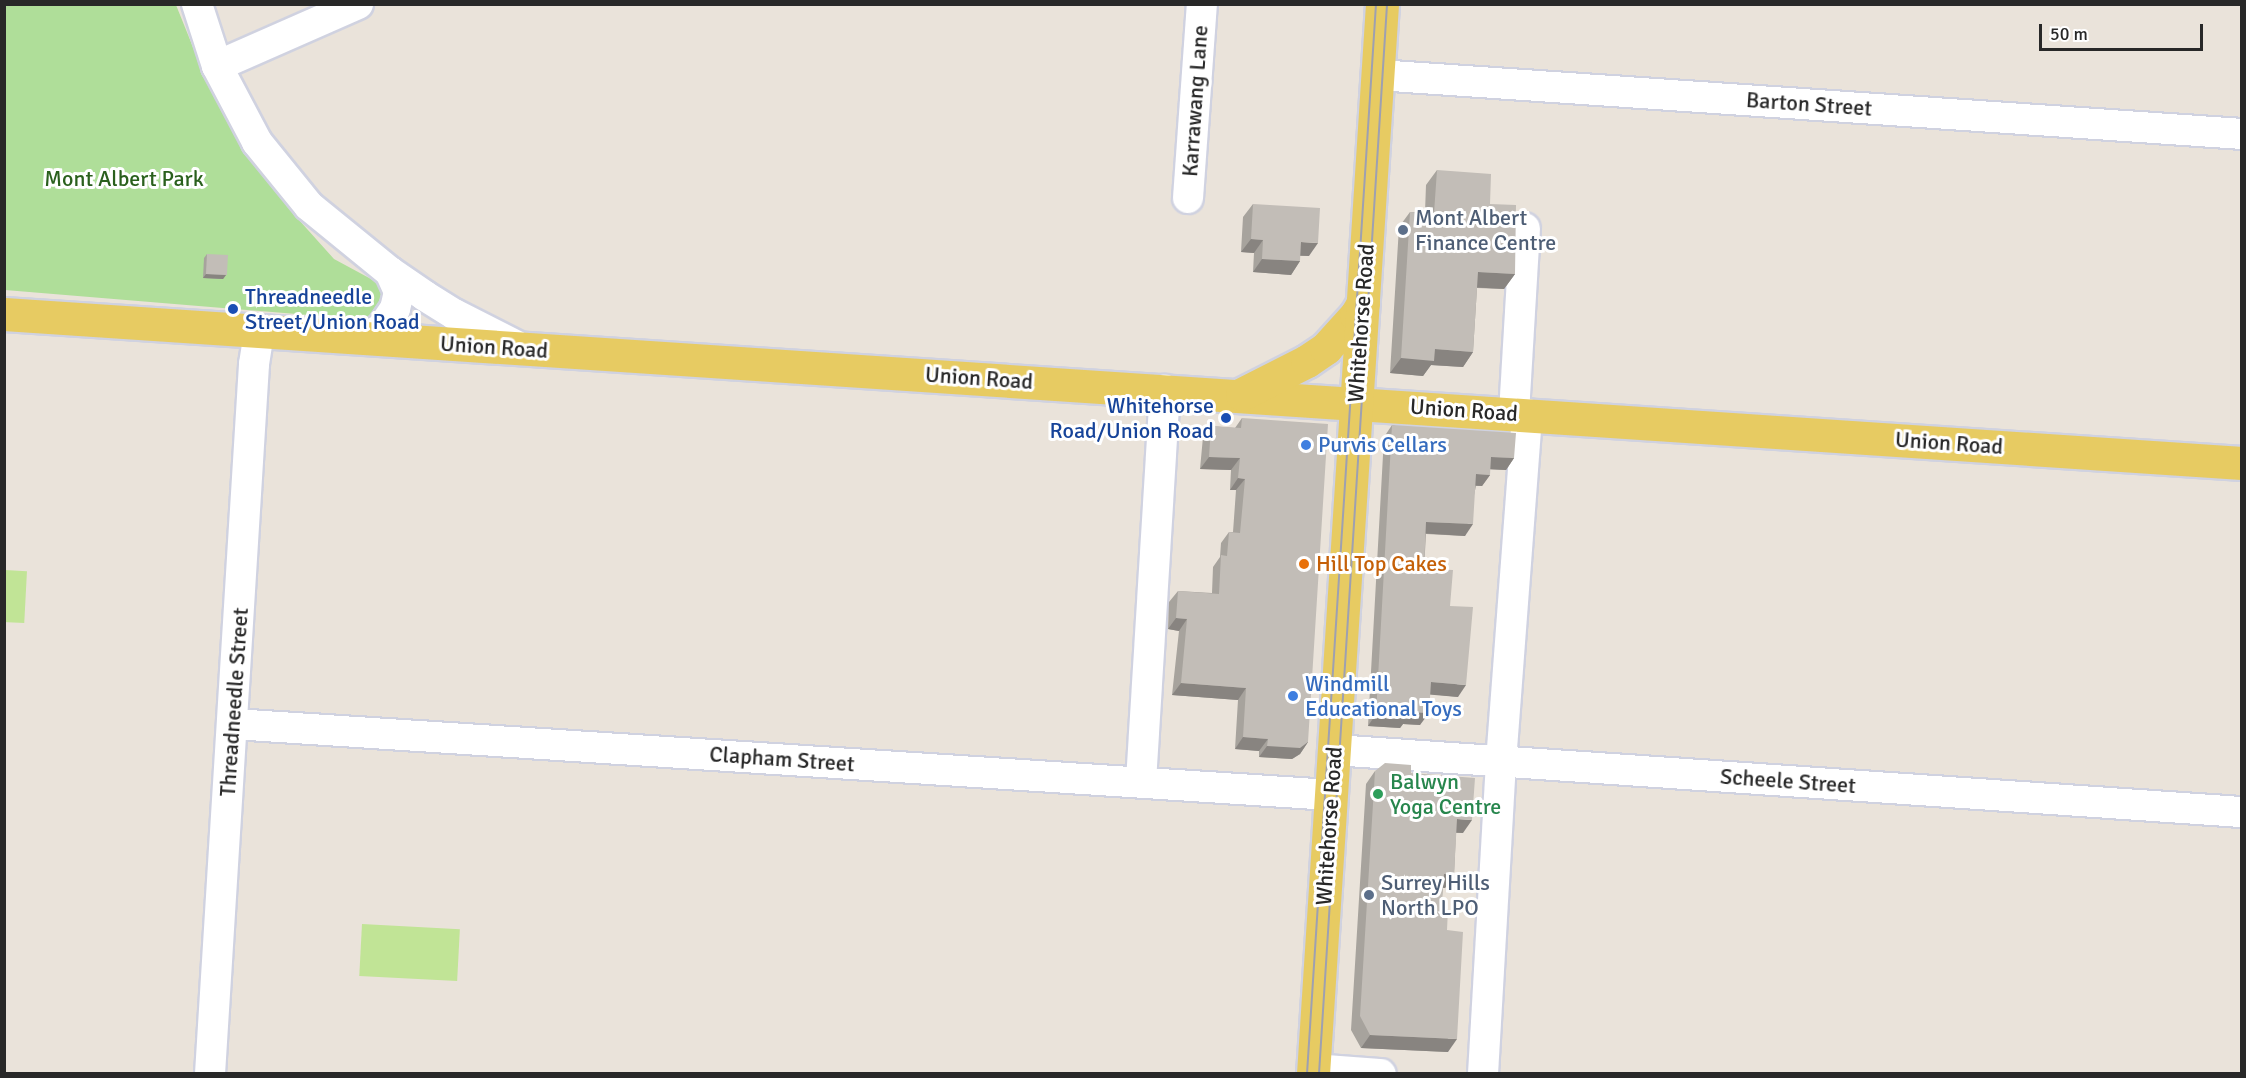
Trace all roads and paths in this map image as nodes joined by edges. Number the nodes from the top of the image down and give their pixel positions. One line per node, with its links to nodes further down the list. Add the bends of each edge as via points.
1 (196, 4): 5 (street)
2 (358, 4): 5 (street)
3 (1202, 4): 8 (street, Karrawang Lane)
4 (1382, 4): 6 (main road, Whitehorse Road)
5 (217, 66): 10 (street, via 257,142 309,206)
6 (1377, 75): 7 (street, Barton Street); 11 (main road, Whitehorse Road)
7 (2241, 134)
8 (1188, 198)
9 (1525, 228): 19 (street)
10 (390, 272): 14 (street, via 399,292 395,309 382,328); 15 (street, via 454,314)
11 (1362, 303): 17 (main road, via 1326,348); 18 (main road, Whitehorse Road)
12 (4, 314): 13 (main road, Union Road)
13 (259, 331): 14 (main road, Union Road); 21 (street, Threadneedle Street)
14 (366, 338): 15 (main road, Union Road)
15 (527, 350): 16 (main road, Union Road)
16 (1165, 390): 17 (main road, Union Road); 24 (street)
17 (1240, 395): 18 (main road, Union Road)
18 (1356, 403): 19 (main road, Union Road); 22 (main road, Whitehorse Road)
19 (1521, 413): 20 (main road, Union Road); 23 (street)
20 (2241, 463)
21 (232, 724): 24 (street, Clapham Street); 28 (street, Threadneedle Street)
22 (1334, 750): 23 (street, Scheele Street); 25 (main road, Whitehorse Road)
23 (1501, 762): 26 (street, Scheele Street); 30 (street)
24 (1141, 782): 25 (street, Clapham Street)
25 (1331, 795): 27 (main road, Whitehorse Road)
26 (2241, 812)
27 (1313, 1071): 29 (street)
28 (210, 1074)
29 (1381, 1074)
30 (1483, 1074)

